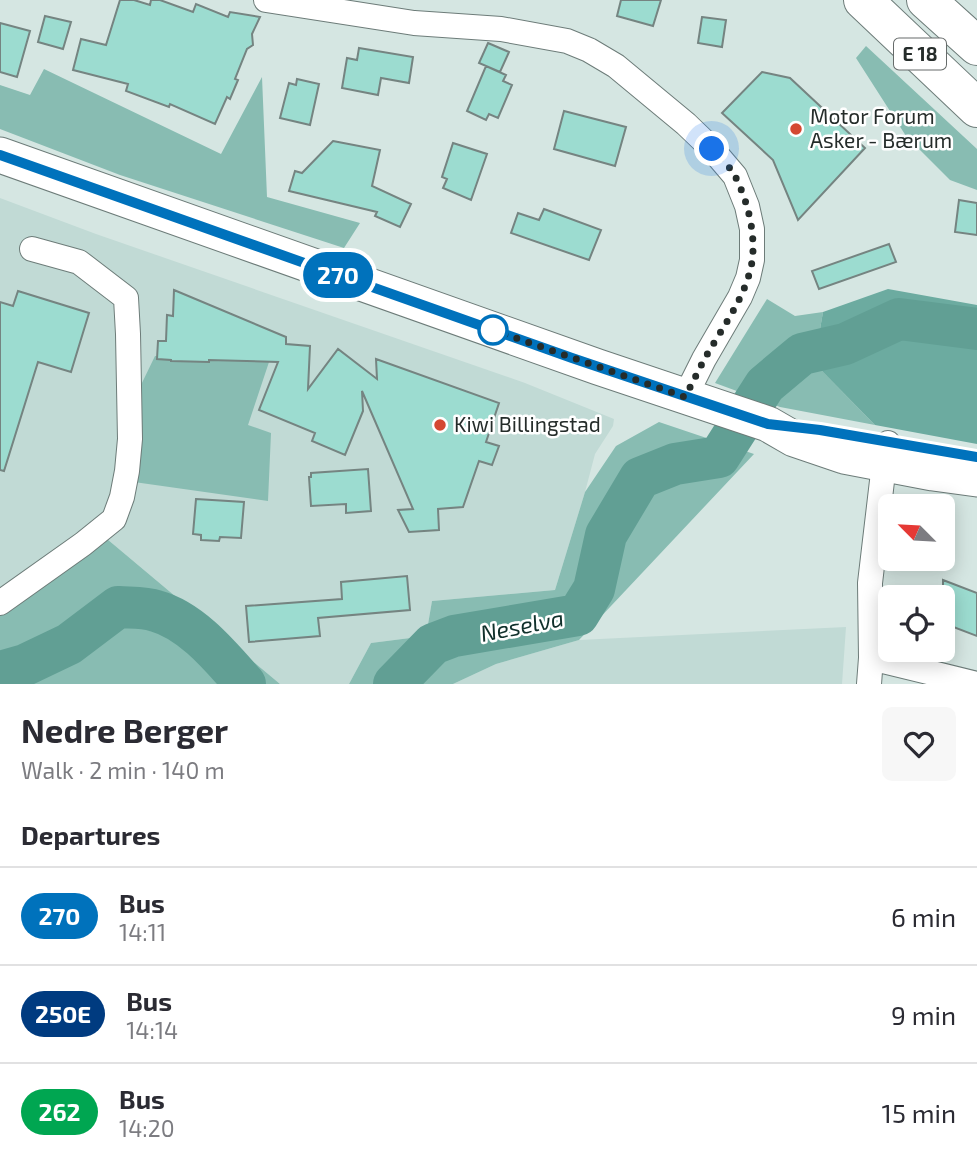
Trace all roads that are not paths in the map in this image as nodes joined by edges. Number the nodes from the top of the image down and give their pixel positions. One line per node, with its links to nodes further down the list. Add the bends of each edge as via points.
1 (266, 0): 8 (street, via 566,41 616,66 686,124 735,176 752,229 752,260 740,297)
2 (863, 0): 5 (highway, E 18)
3 (926, 0): 4 (highway, E 18)
4 (977, 46)
5 (977, 108)
6 (0, 155): 8 (main road)
7 (32, 249): 12 (street, via 79,262 126,298 130,439 122,497 114,519)
8 (685, 397): 9 (main road, via 768,424 820,430)
9 (886, 453): 10 (main road); 11 (main road); 13 (street, via 870,583)
10 (977, 457)
11 (977, 479)
12 (0, 603)
13 (871, 658): 14 (street); 15 (street)
14 (869, 684)
15 (977, 684)

